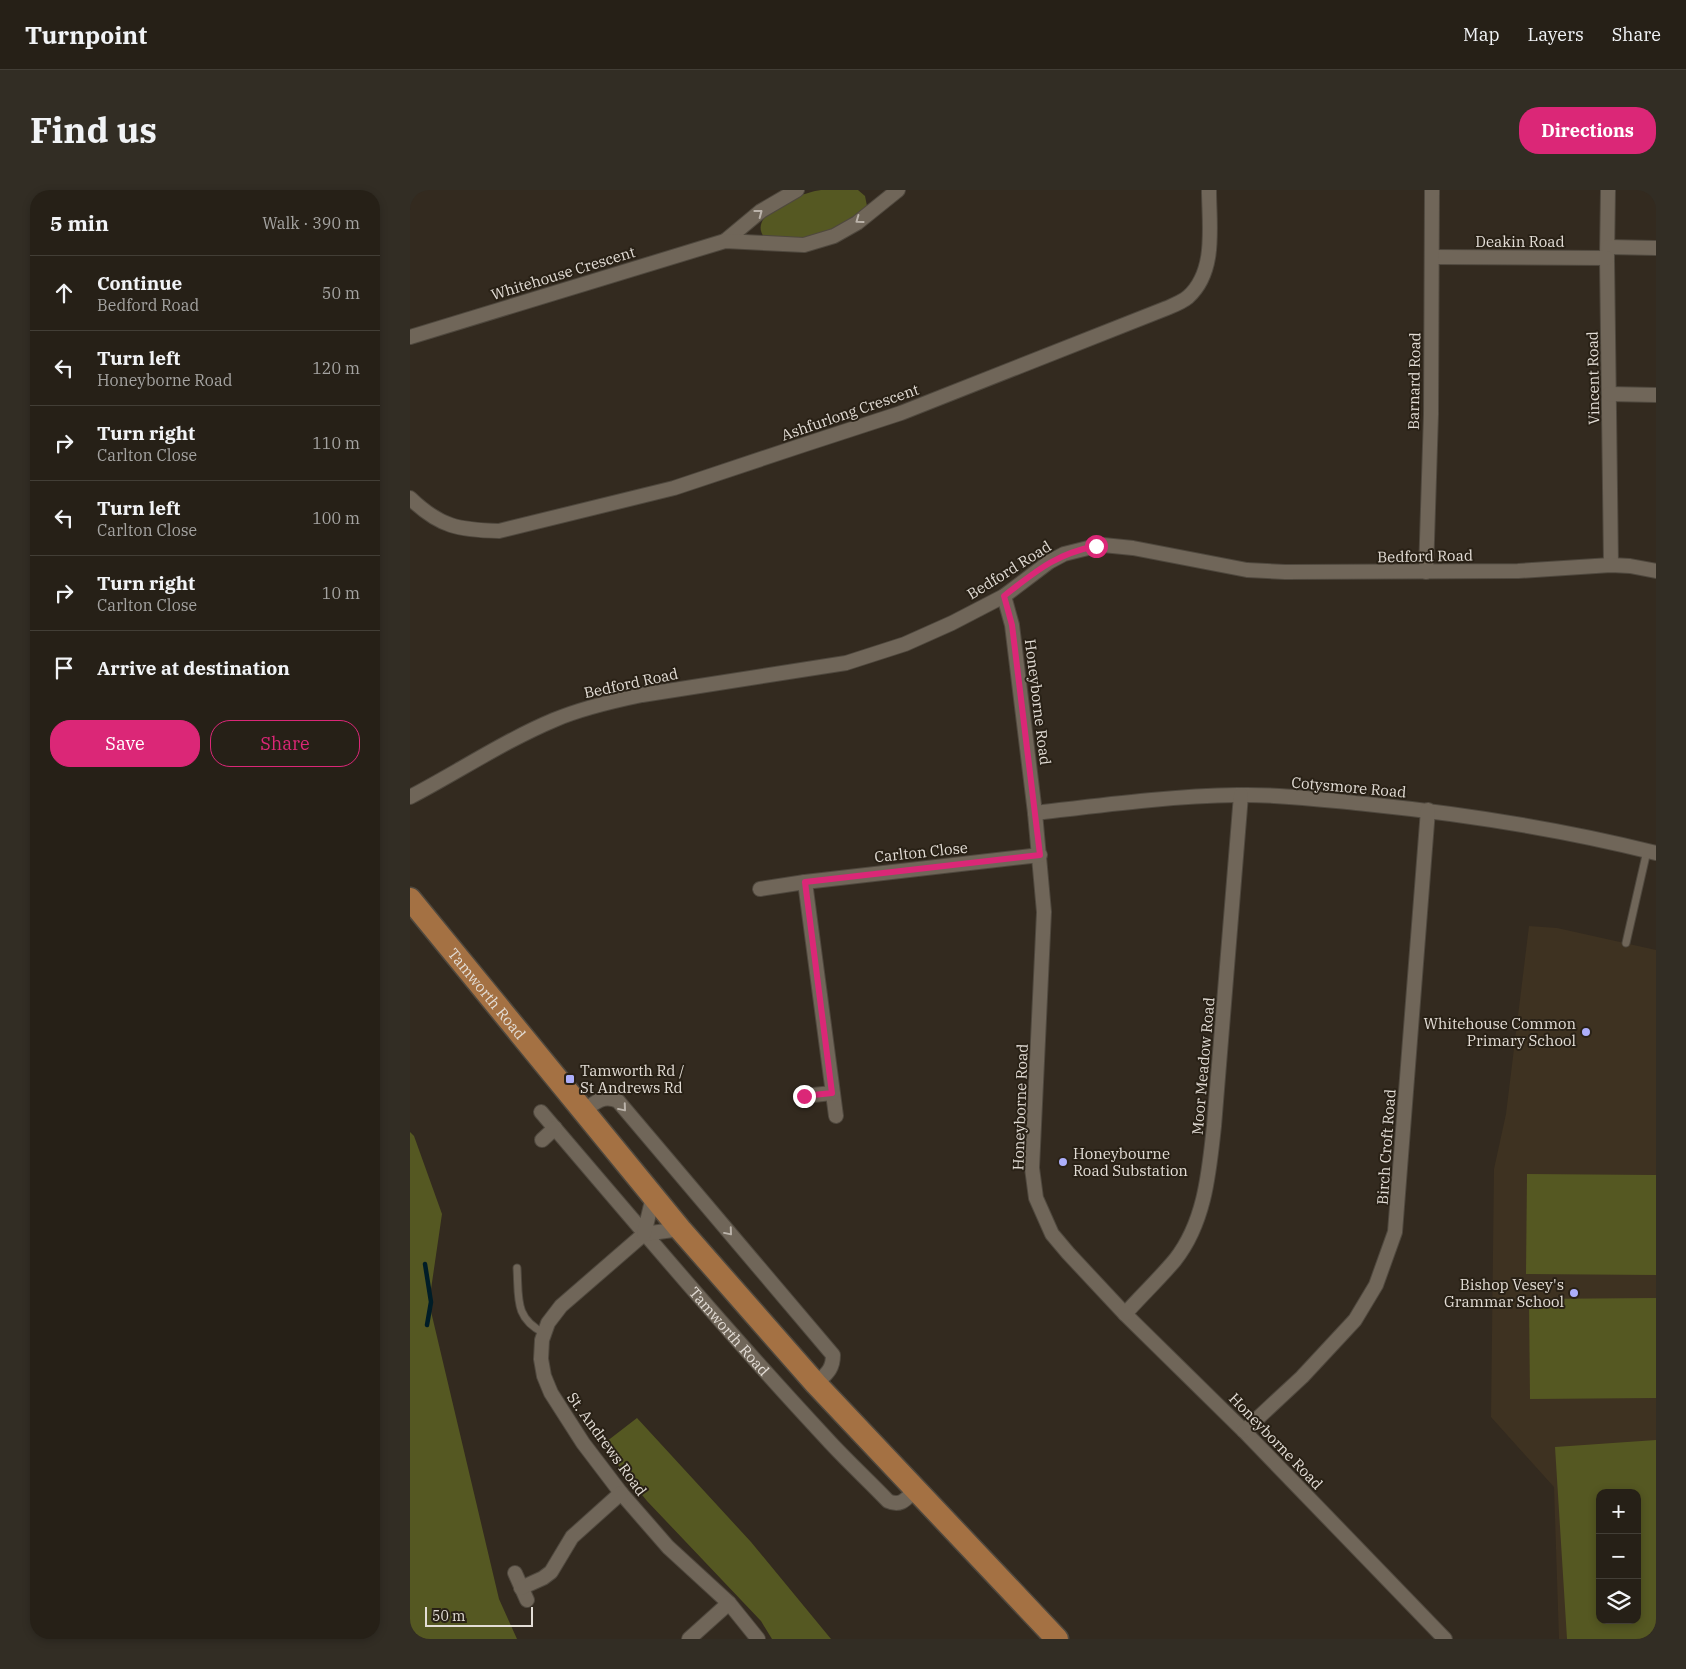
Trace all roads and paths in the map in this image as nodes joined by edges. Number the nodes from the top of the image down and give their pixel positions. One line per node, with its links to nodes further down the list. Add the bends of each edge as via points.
1 (797, 190): 6 (street, Whitehouse Crescent, one-way to 1, via 761,211)
2 (897, 190): 6 (street, Whitehouse Crescent, one-way to 6, via 850,227 834,236 804,245)
3 (1209, 190): 13 (street, Ashfurlong Crescent, via 1209,257 1201,279 1188,297 1161,311 919,406 674,488 499,531 451,526 438,521)
4 (1432, 190): 9 (street, Barnard Road)
5 (1608, 190): 8 (street, Vincent Road)
6 (725, 241): 10 (street, Whitehouse Crescent)
7 (1656, 248): 8 (street, Deakin Road)
8 (1608, 253): 9 (street, Deakin Road); 11 (street, Vincent Road)
9 (1432, 257): 16 (street, Barnard Road)
10 (410, 337)
11 (1610, 394): 12 (street); 14 (street, Vincent Road)
12 (1656, 394)
13 (410, 498)
14 (1611, 565): 15 (street, Bedford Road); 16 (street, Bedford Road)
15 (1656, 571)
16 (1426, 572): 17 (street, Bedford Road, via 1247,570 1103,545 1064,554)
17 (1004, 596): 19 (street, Bedford Road, via 905,644 846,663 642,695 556,719 526,732); 21 (street, Honeyborne Road, via 1012,625)
18 (1241, 795): 20 (street, Cotysmore Road); 21 (street, Cotysmore Road, via 1179,797); 39 (street, Moor Meadow Road, via 1216,1106 1200,1215 1175,1260)
19 (410, 797)
20 (1428, 810): 22 (street, Cotysmore Road, via 1530,826); 42 (street, Birch Croft Road, via 1395,1232 1376,1285 1355,1320 1302,1377)
21 (1035, 813): 23 (street, Honeyborne Road)
22 (1651, 852): 27 (lane)
23 (1040, 855): 24 (street, Carlton Close); 39 (street, Honeyborne Road, via 1044,912 1032,1168 1036,1198 1052,1234)
24 (805, 882): 25 (street, Carlton Close); 28 (street)
25 (760, 889)
26 (410, 899): 31 (main road, Tamworth Road)
27 (1626, 943)
28 (832, 1093): 29 (street); 32 (street)
29 (804, 1096)
30 (541, 1112): 33 (street, Tamworth Road)
31 (583, 1112): 35 (main road, Tamworth Road); 41 (street, one-way to 41, via 604,1098 618,1101 833,1355 830,1370)
32 (836, 1116)
33 (555, 1128): 34 (street); 37 (street, Tamworth Road)
34 (542, 1140)
35 (653, 1197): 36 (main road, Tamworth Road); 37 (street)
36 (680, 1229): 37 (street); 41 (main road, Tamworth Road)
37 (644, 1234): 40 (street, St. Andrews Road, via 561,1306); 43 (street, Tamworth Road, via 829,1442 888,1501 895,1505 902,1503)
38 (517, 1268): 40 (lane, via 522,1315 529,1324)
39 (1125, 1314): 42 (street, Honeyborne Road)
40 (544, 1333): 44 (street, St. Andrews Road, via 541,1359 551,1393)
41 (816, 1384): 43 (main road, Tamworth Road)
42 (1244, 1431): 50 (street, Honeyborne Road)
43 (915, 1490): 49 (main road, Tamworth Road)
44 (620, 1493): 45 (street, via 572,1537 551,1572 524,1594); 46 (street, St. Andrews Road, via 668,1547)
45 (515, 1573)
46 (729, 1603): 47 (street); 48 (street, St. Andrews Road)
47 (689, 1639)
48 (758, 1639)
49 (1057, 1639)
50 (1445, 1639)

